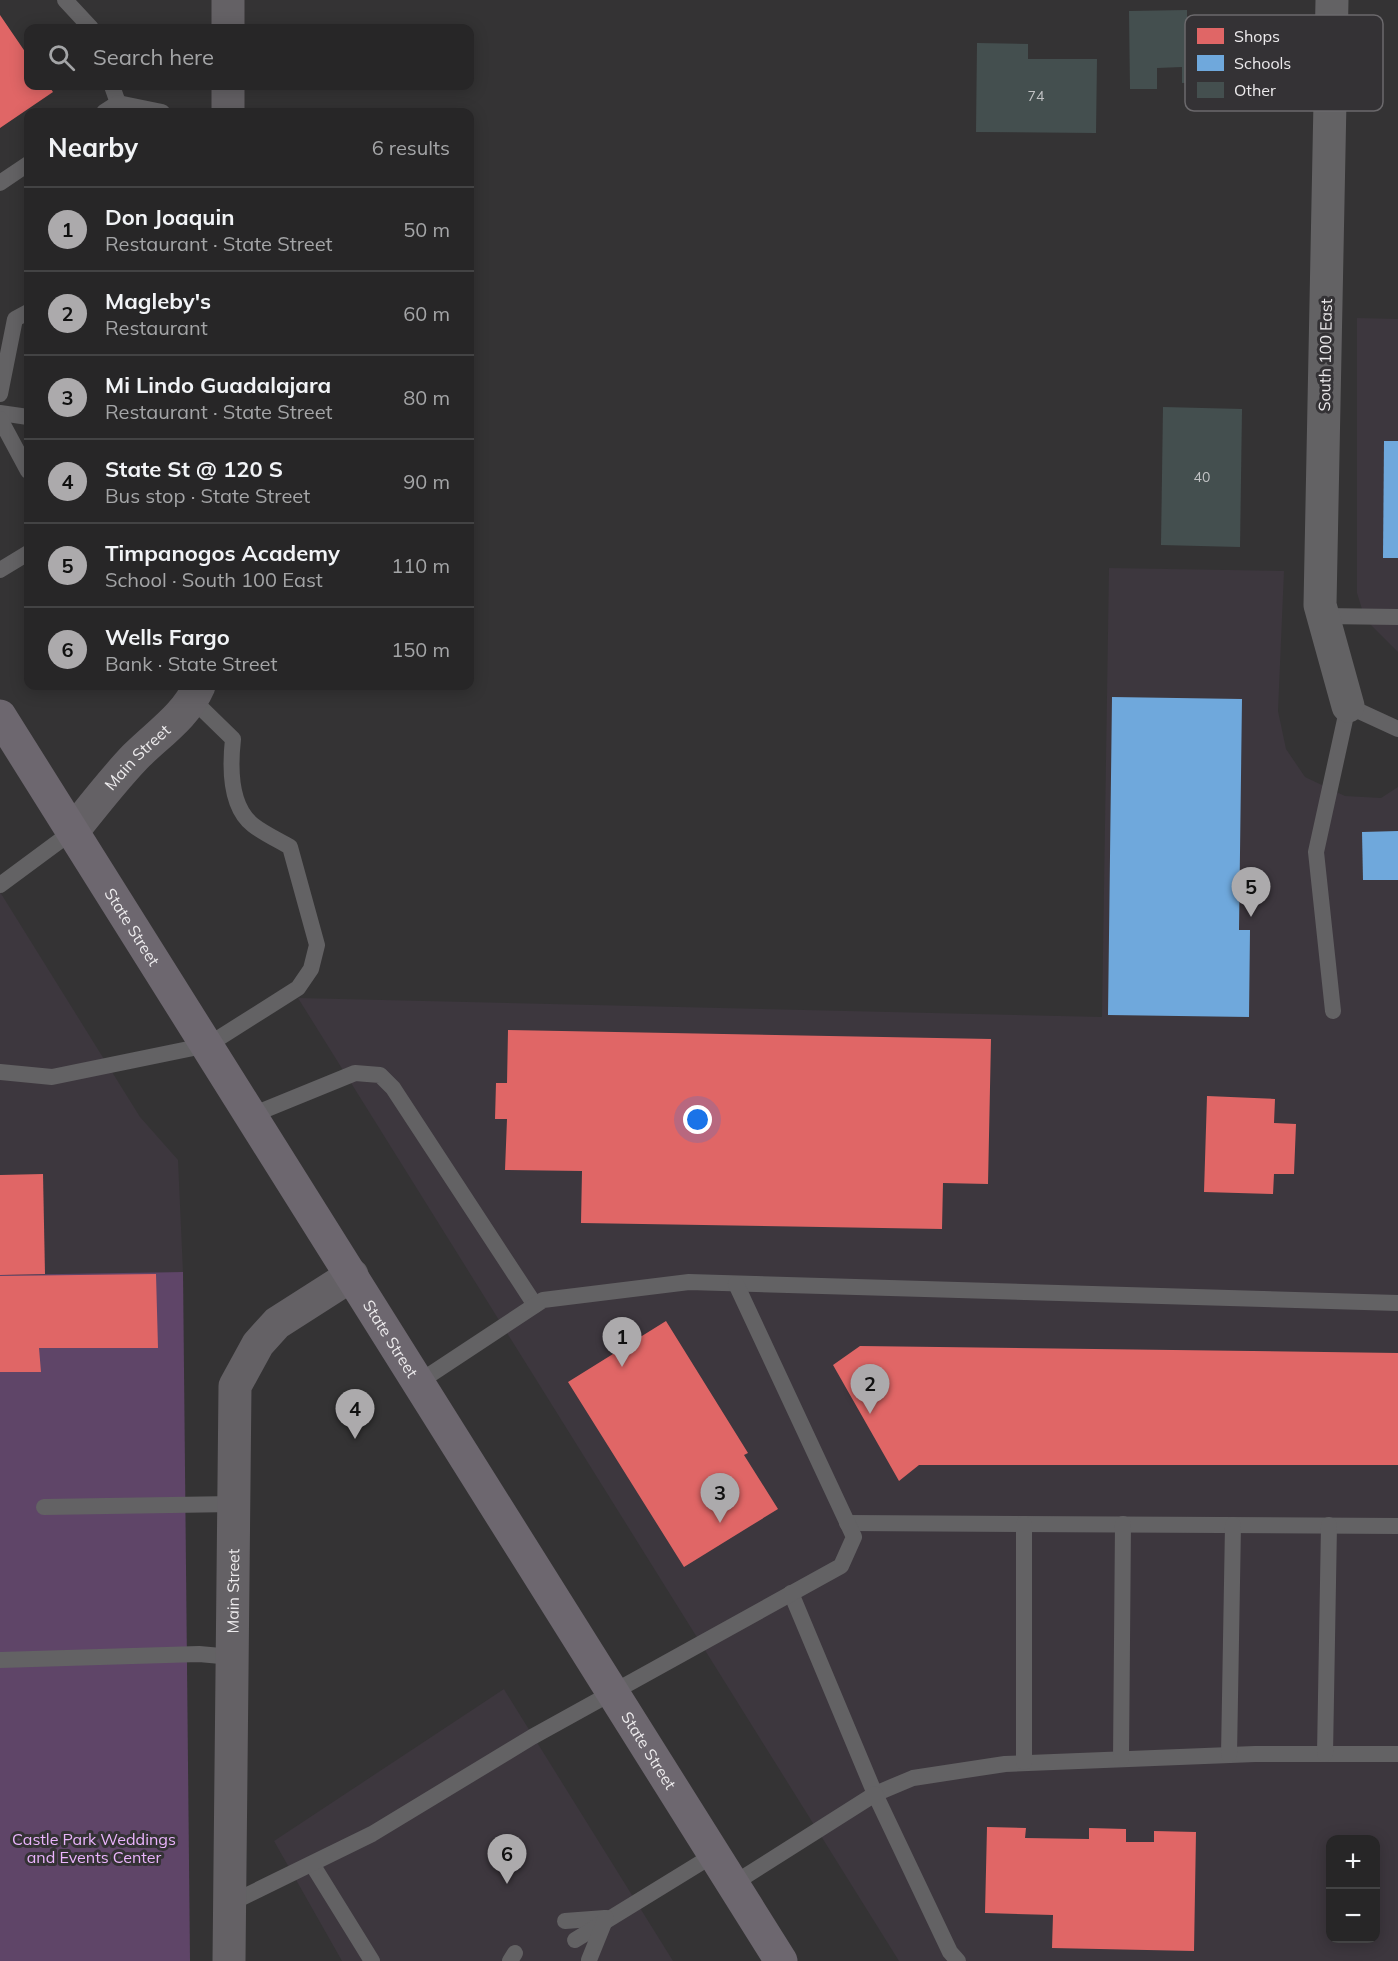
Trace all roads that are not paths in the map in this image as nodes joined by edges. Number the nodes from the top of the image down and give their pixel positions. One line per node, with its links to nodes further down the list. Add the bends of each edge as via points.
1 (65, 0): 5 (lane)
2 (228, 0): 6 (street)
3 (1332, 0): 4 (street, South 100 East)
4 (1332, 15)
5 (87, 24)
6 (228, 24)
7 (113, 90): 9 (lane)
8 (228, 90): 12 (street)
9 (118, 103): 10 (lane); 11 (lane)
10 (110, 108)
11 (142, 108)
12 (228, 108)
13 (1330, 111): 24 (street, South 100 East, via 1320,605)
14 (24, 167): 15 (lane)
15 (0, 183)
16 (24, 314): 17 (lane, via 15,319)
17 (0, 394)
18 (0, 413): 19 (lane)
19 (24, 416)
20 (0, 419): 21 (lane)
21 (24, 464)
22 (24, 555): 23 (lane)
23 (0, 570)
24 (1323, 616): 25 (lane); 27 (street, South 100 East)
25 (1398, 617)
26 (196, 693): 30 (street, Main Street); 33 (lane, via 233,739 234,791 242,812 252,824 290,847 317,945 311,969 298,988)
27 (1348, 706): 29 (lane); 32 (lane, via 1316,852)
28 (0, 716): 30 (main road, State Street)
29 (1398, 729)
30 (72, 831): 31 (lane); 33 (main road, State Street)
31 (0, 885)
32 (1333, 1011)
33 (208, 1045): 34 (lane, via 52,1077); 35 (main road, State Street)
34 (0, 1072)
35 (252, 1115): 36 (main road, State Street); 39 (lane, via 356,1073 380,1075 393,1088)
36 (352, 1275): 40 (main road, State Street); 41 (street, Main Street, via 277,1323 258,1344 235,1386)
37 (736, 1284): 38 (lane); 39 (lane, via 689,1282 543,1299); 43 (lane)
38 (1398, 1303)
39 (535, 1305): 40 (lane)
40 (419, 1382): 52 (main road, State Street)
41 (234, 1504): 42 (lane); 50 (street, Main Street)
42 (44, 1507)
43 (847, 1522): 44 (lane); 49 (lane, via 854,1536 841,1566)
44 (1024, 1524): 45 (lane); 57 (lane)
45 (1123, 1524): 46 (lane); 56 (lane)
46 (1233, 1525): 47 (lane); 55 (lane)
47 (1329, 1526): 48 (lane); 53 (lane)
48 (1398, 1526)
49 (791, 1593): 52 (lane); 58 (lane)
50 (232, 1657): 51 (lane, via 199,1654); 62 (street, Main Street)
51 (0, 1660)
52 (613, 1691): 59 (main road, State Street); 60 (lane, via 372,1834)
53 (1325, 1754): 54 (lane); 55 (lane)
54 (1398, 1754)
55 (1229, 1755): 56 (lane)
56 (1121, 1759): 57 (lane)
57 (1023, 1762): 58 (lane, via 913,1778)
58 (875, 1794): 61 (lane); 71 (lane, via 950,1952)
59 (715, 1854): 61 (main road, State Street); 63 (lane)
60 (312, 1864): 62 (lane); 68 (lane)
61 (733, 1884): 70 (main road, State Street)
62 (229, 1904): 67 (street, Main Street)
63 (606, 1918): 64 (lane); 65 (lane); 66 (lane); 69 (lane)
64 (565, 1922)
65 (575, 1940)
66 (589, 1960)
67 (229, 1961)
68 (372, 1961)
69 (600, 1961)
70 (781, 1961)
71 (958, 1961)

